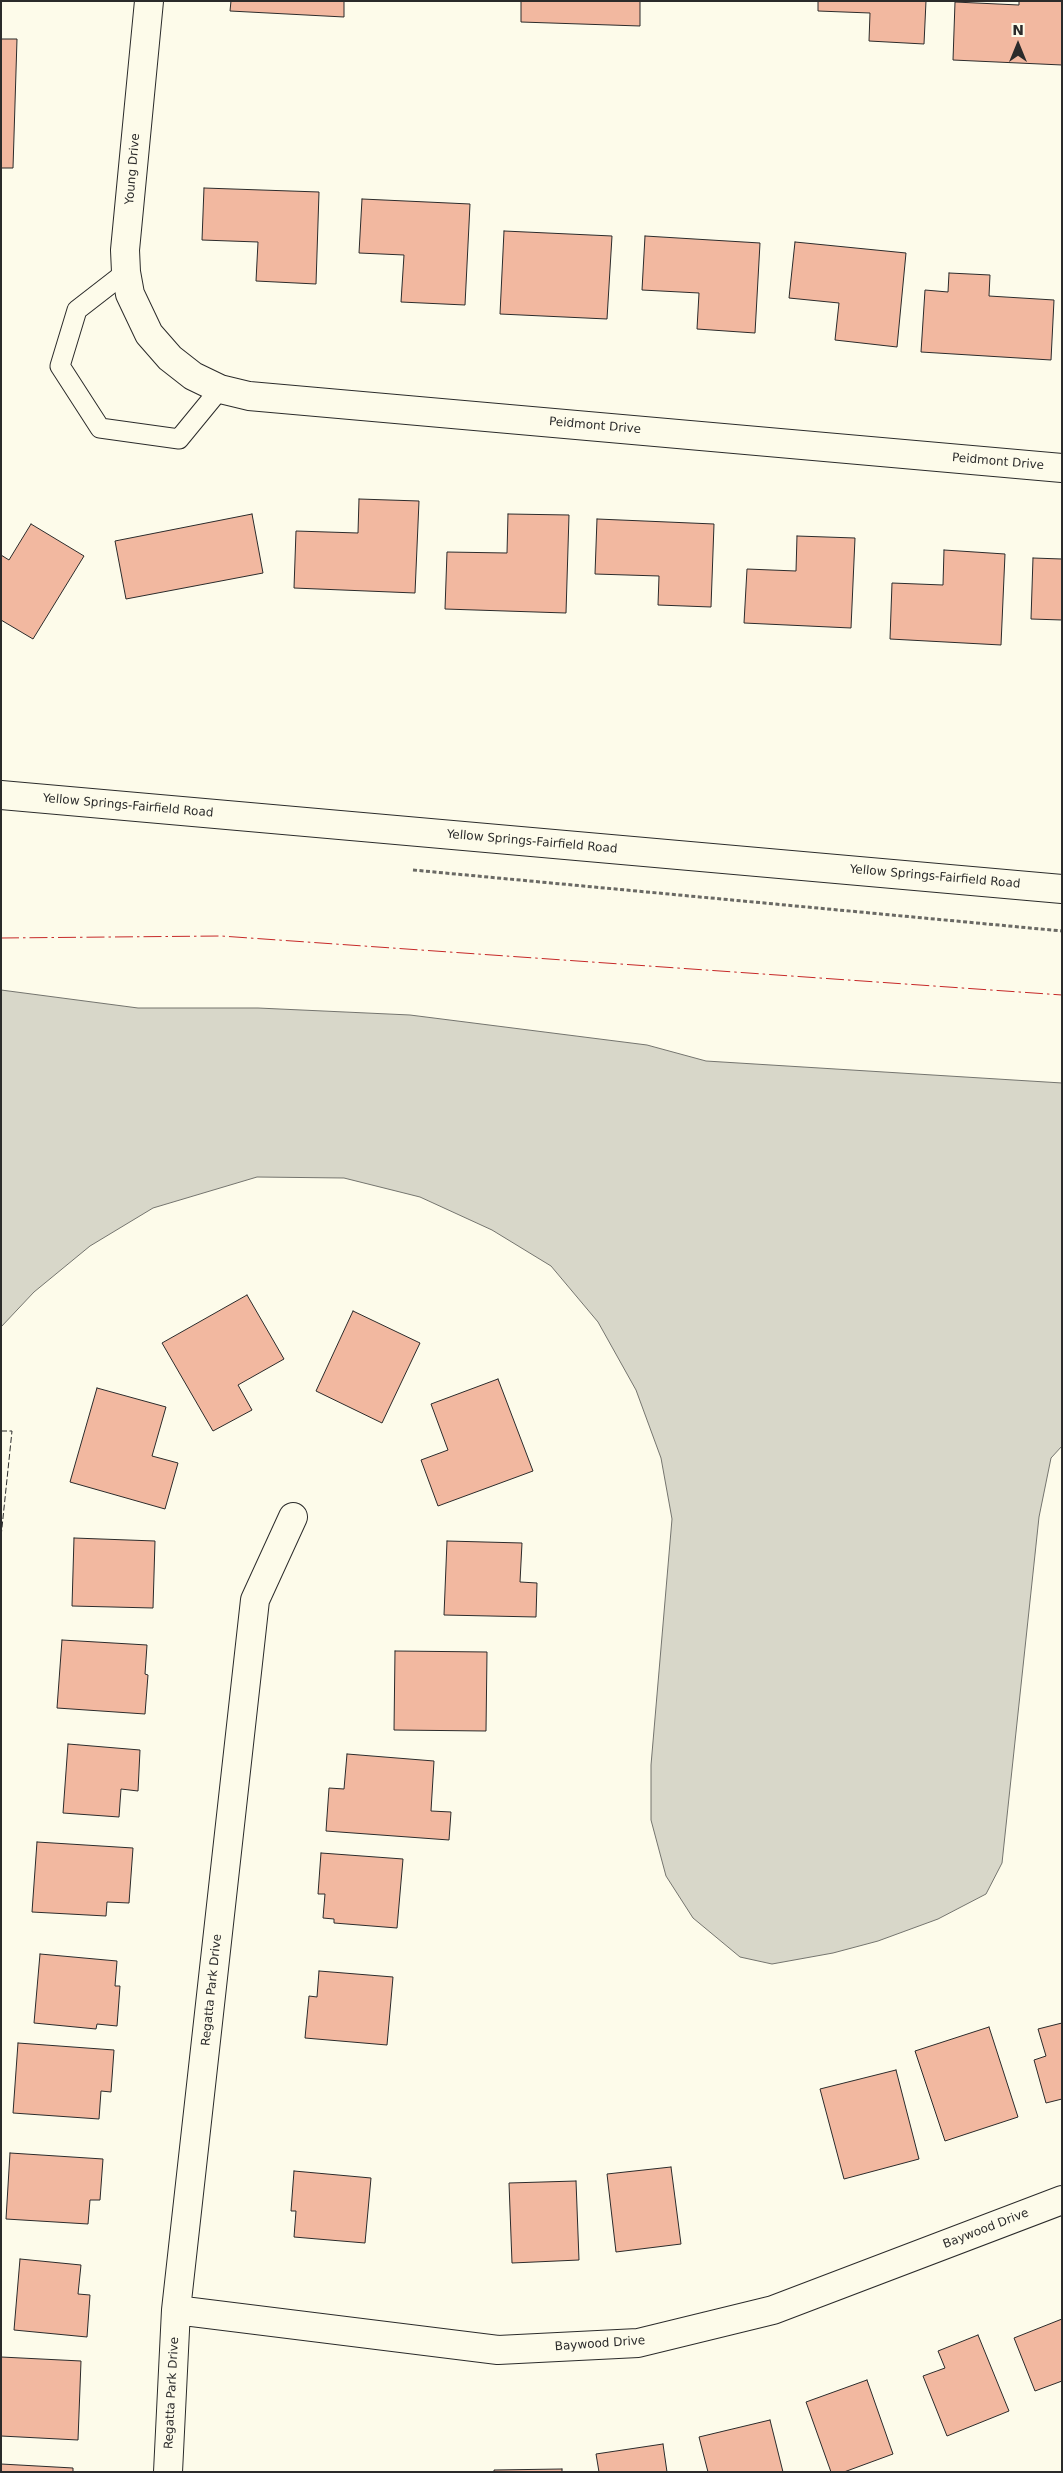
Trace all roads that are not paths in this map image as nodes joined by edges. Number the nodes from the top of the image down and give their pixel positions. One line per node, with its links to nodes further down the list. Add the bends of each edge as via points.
1 (149, 1): 2 (street, Young Drive, via 125,250)
2 (126, 272): 3 (street, Young Drive, via 130,294); 4 (lane, via 77,310 60,366 100,428 179,439)
3 (149, 334): 4 (street, Peidmont Drive, via 170,358 193,376)
4 (220, 389): 5 (street, Peidmont Drive, via 249,396)
5 (1062, 468)
6 (1, 795): 7 (street, Yellow Springs-Fairfield Road)
7 (1062, 889)
8 (293, 1517): 10 (street, Regatta Park Drive, via 255,1600)
9 (1062, 2200): 10 (street, Baywood Drive, via 773,2310 638,2343 498,2350)
10 (176, 2310): 11 (street, Regatta Park Drive)
11 (168, 2472)

